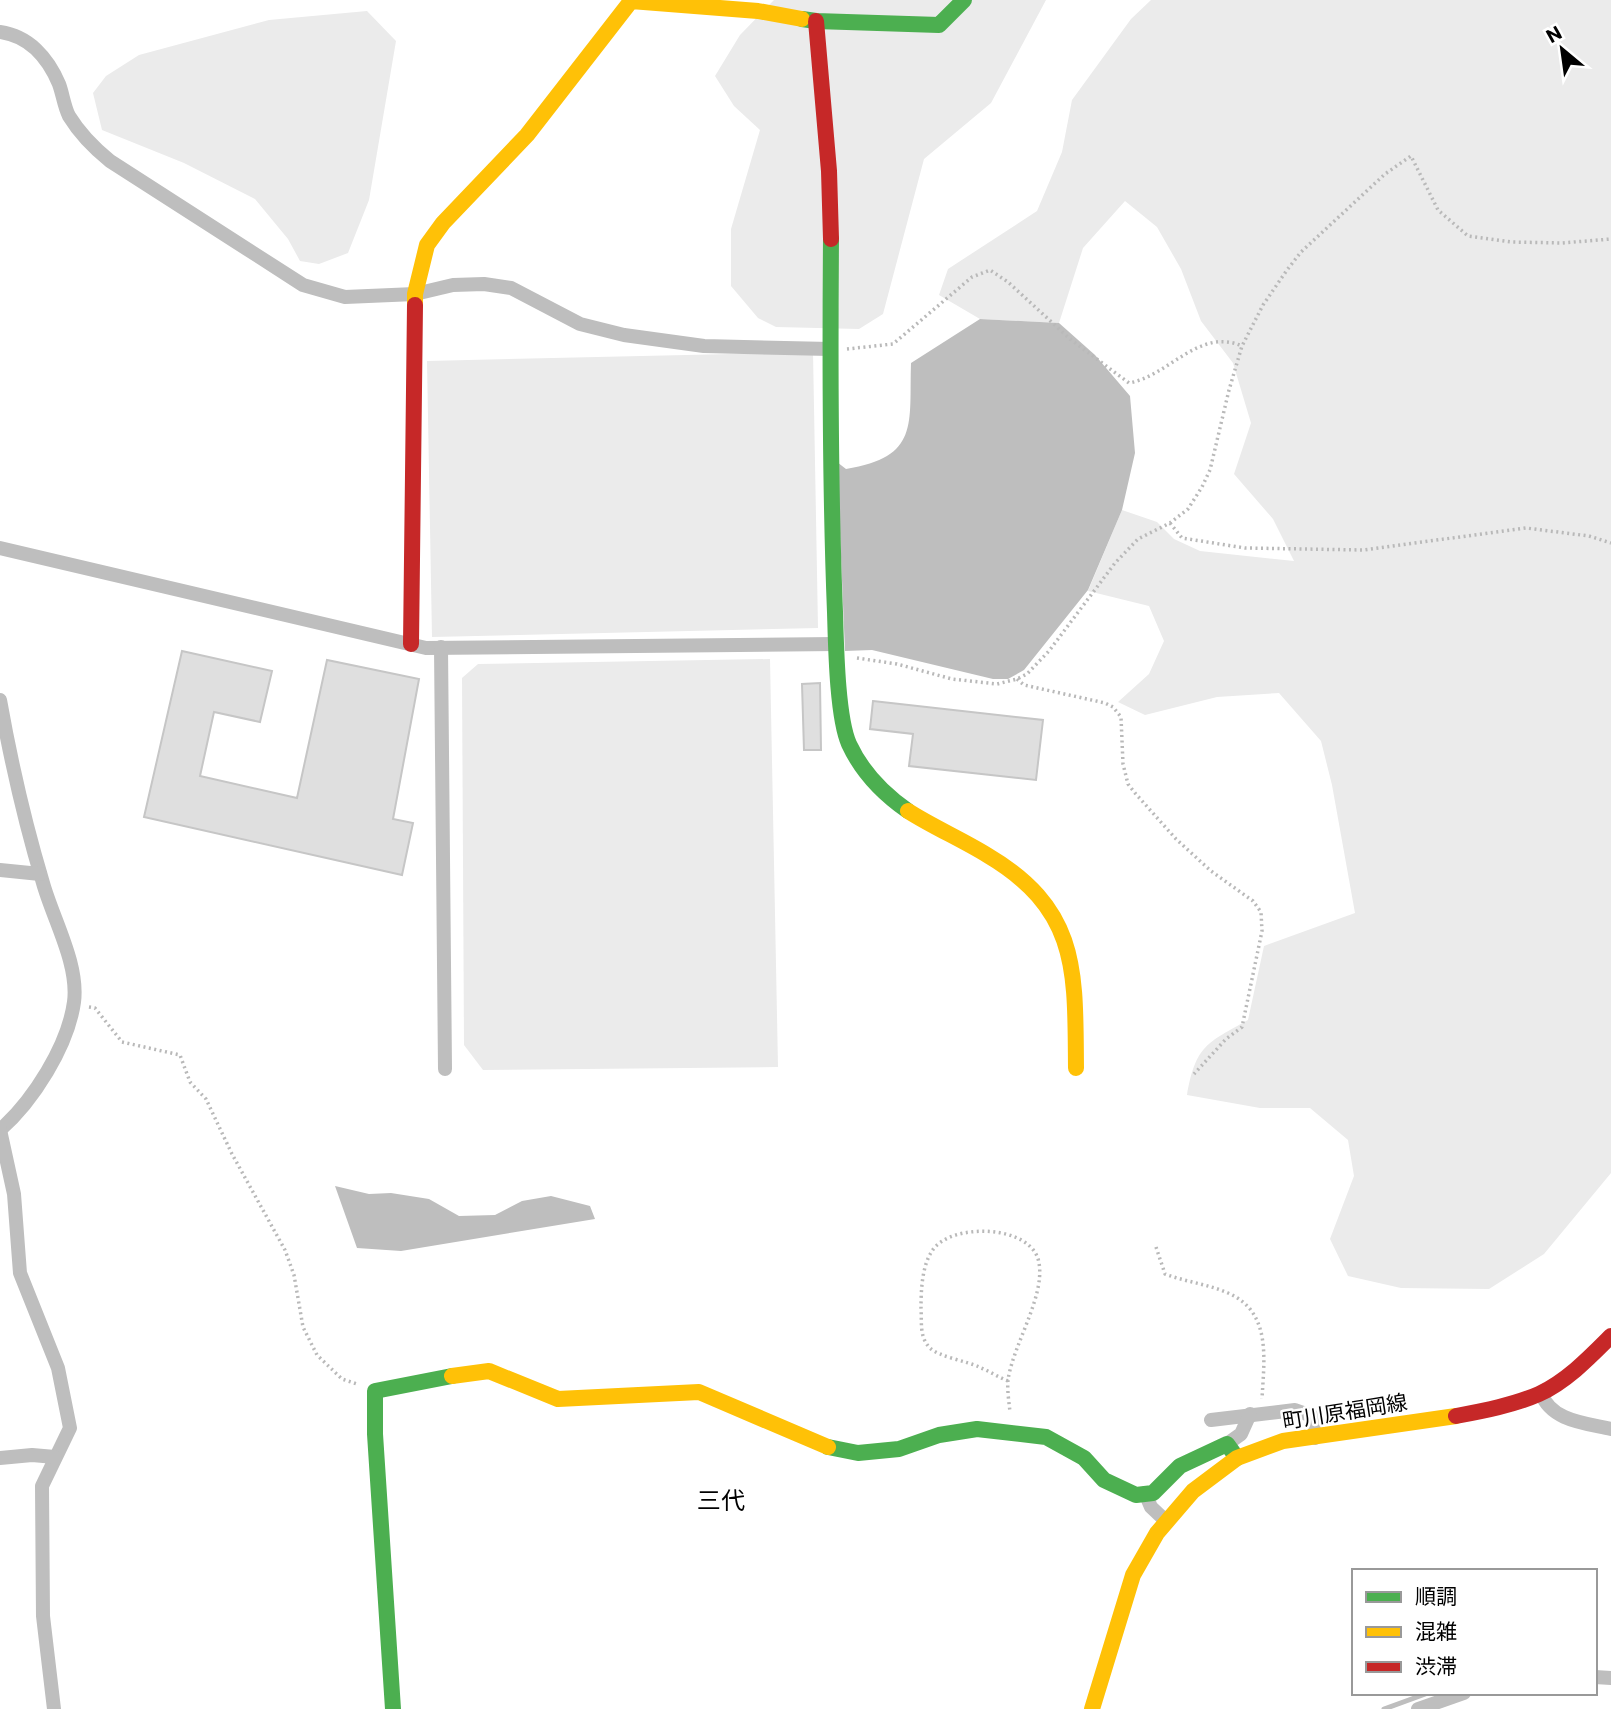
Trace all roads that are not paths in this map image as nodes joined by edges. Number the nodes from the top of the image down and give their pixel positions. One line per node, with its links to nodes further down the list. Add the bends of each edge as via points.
1 (964, 0): 2 (street, via 939,25)
2 (816, 21): 4 (street, via 758,11 631,1 527,135 443,223 427,246); 5 (street, via 829,173)
3 (0, 32): 4 (street, via 15,34 35,47 50,66 68,114 94,148 257,256 303,285 345,297)
4 (415, 294): 5 (street, via 484,284 511,288 580,324 624,335 704,346); 7 (street)
5 (830, 349): 9 (street)
6 (0, 548): 7 (street)
7 (411, 644): 8 (street)
8 (441, 648): 9 (street); 14 (street)
9 (836, 652): 13 (street, via 844,727 871,783 892,802 1008,868 1052,912 1070,956)
10 (0, 700): 12 (street)
11 (0, 870): 12 (street)
12 (40, 874): 15 (street, via 72,967 73,1006 68,1025 28,1102)
13 (1076, 1068)
14 (445, 1069)
15 (0, 1130): 23 (street, via 14,1194 20,1273 58,1368 70,1429)
16 (1611, 1336): 17 (street, 町川原福岡線, via 1581,1366)
17 (1541, 1393): 20 (street, via 1546,1407 1567,1418); 21 (street, 町川原福岡線, via 1459,1416)
18 (1250, 1414): 19 (street); 21 (street, via 1295,1410 1312,1416); 22 (street, via 1241,1434)
19 (1212, 1420)
20 (1611, 1429)
21 (1315, 1438): 25 (street, 町川原福岡線, via 1283,1441)
22 (1227, 1444): 25 (street); 26 (street, via 1180,1466 1153,1493)
23 (55, 1457): 24 (street); 29 (street, via 43,1486 43,1616)
24 (0, 1458)
25 (1237, 1458): 27 (street, 町川原福岡線, via 1193,1491)
26 (1145, 1493): 27 (street, via 1151,1507); 30 (street, via 1136,1495 1104,1480 1084,1458 1046,1437 1011,1432 977,1429 939,1435 899,1449 858,1453 828,1447 699,1392 558,1399 489,1371 375,1391)
27 (1167, 1521): 31 (street, 町川原福岡線, via 1133,1575)
28 (1458, 1695): 32 (street)
29 (54, 1709)
30 (393, 1709)
31 (1092, 1709)
32 (1418, 1709)

